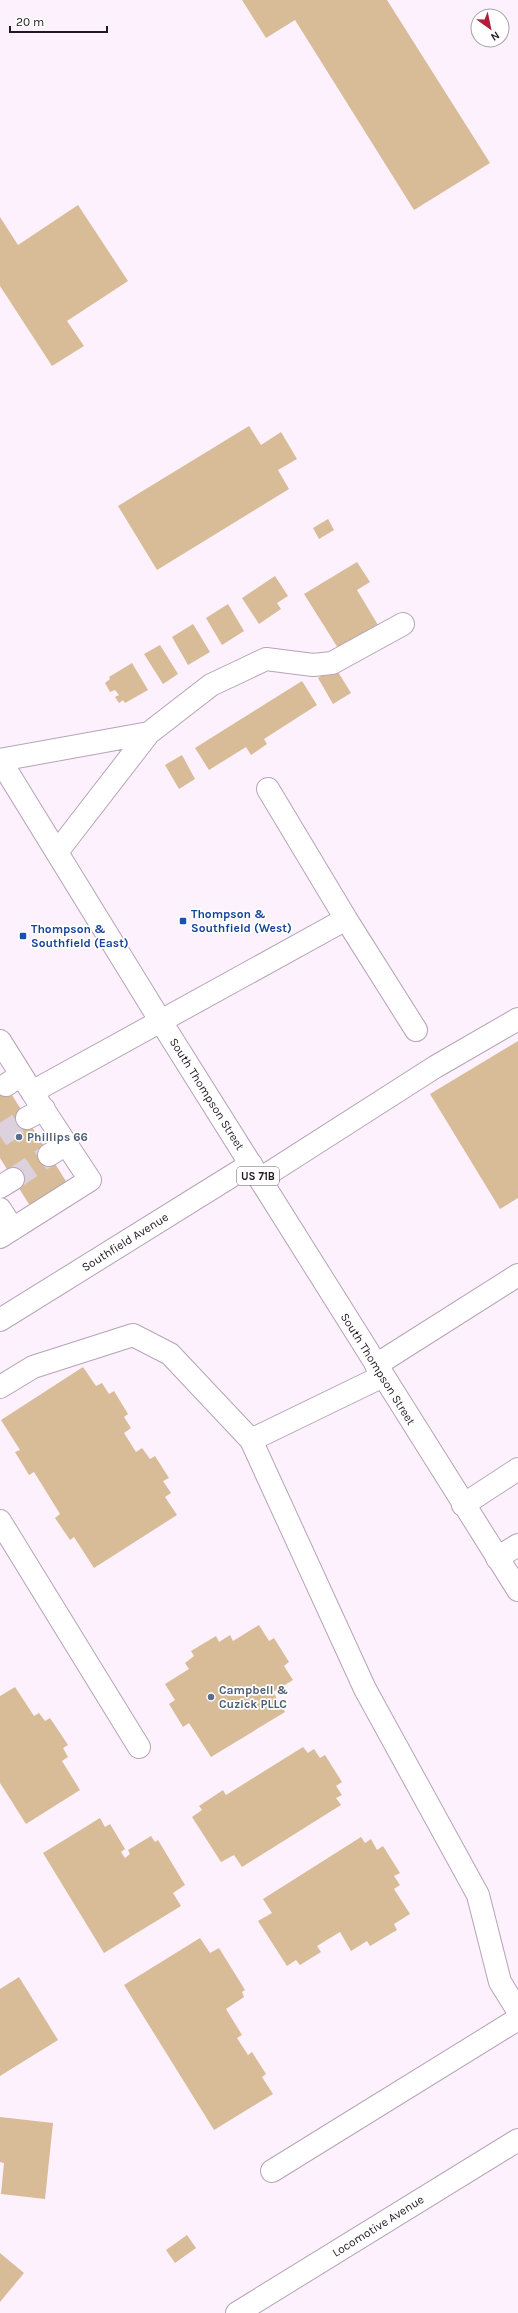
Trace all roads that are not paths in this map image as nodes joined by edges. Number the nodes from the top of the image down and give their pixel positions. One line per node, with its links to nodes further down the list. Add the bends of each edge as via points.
1 (403, 624): 2 (main road, via 332,663 313,665 266,659 211,685)
2 (149, 733): 3 (main road); 5 (main road)
3 (0, 760): 5 (main road, South Thompson Street / US 71B)
4 (268, 789): 6 (main road)
5 (57, 852): 8 (main road, South Thompson Street / US 71B)
6 (346, 919): 8 (main road); 9 (main road)
7 (518, 1019): 12 (main road, Southfield Avenue)
8 (160, 1020): 11 (main road); 12 (main road, South Thompson Street / US 71B)
9 (416, 1030)
10 (0, 1041): 11 (main road)
11 (26, 1096): 14 (main road, via 58,1149 90,1180)
12 (255, 1171): 16 (main road, Southfield Avenue); 17 (main road, South Thompson Street / US 71B)
13 (0, 1209): 14 (main road)
14 (6, 1233)
15 (518, 1275): 17 (main road)
16 (0, 1320)
17 (380, 1371): 19 (main road); 21 (main road, South Thompson Street / US 71B)
18 (0, 1387): 19 (main road, via 33,1367 133,1335 170,1354)
19 (251, 1440): 27 (main road, via 365,1689 478,1895 500,1982)
20 (518, 1469): 21 (main road)
21 (464, 1505): 24 (main road, South Thompson Street / US 71B)
22 (0, 1521): 26 (main road)
23 (518, 1545): 24 (main road)
24 (497, 1558): 25 (main road, South Thompson Street / US 71B)
25 (518, 1590)
26 (139, 1747)
27 (518, 2011)
28 (518, 2019): 30 (main road)
29 (518, 2140): 31 (main road, Locomotive Avenue)
30 (272, 2171)
31 (237, 2313)

